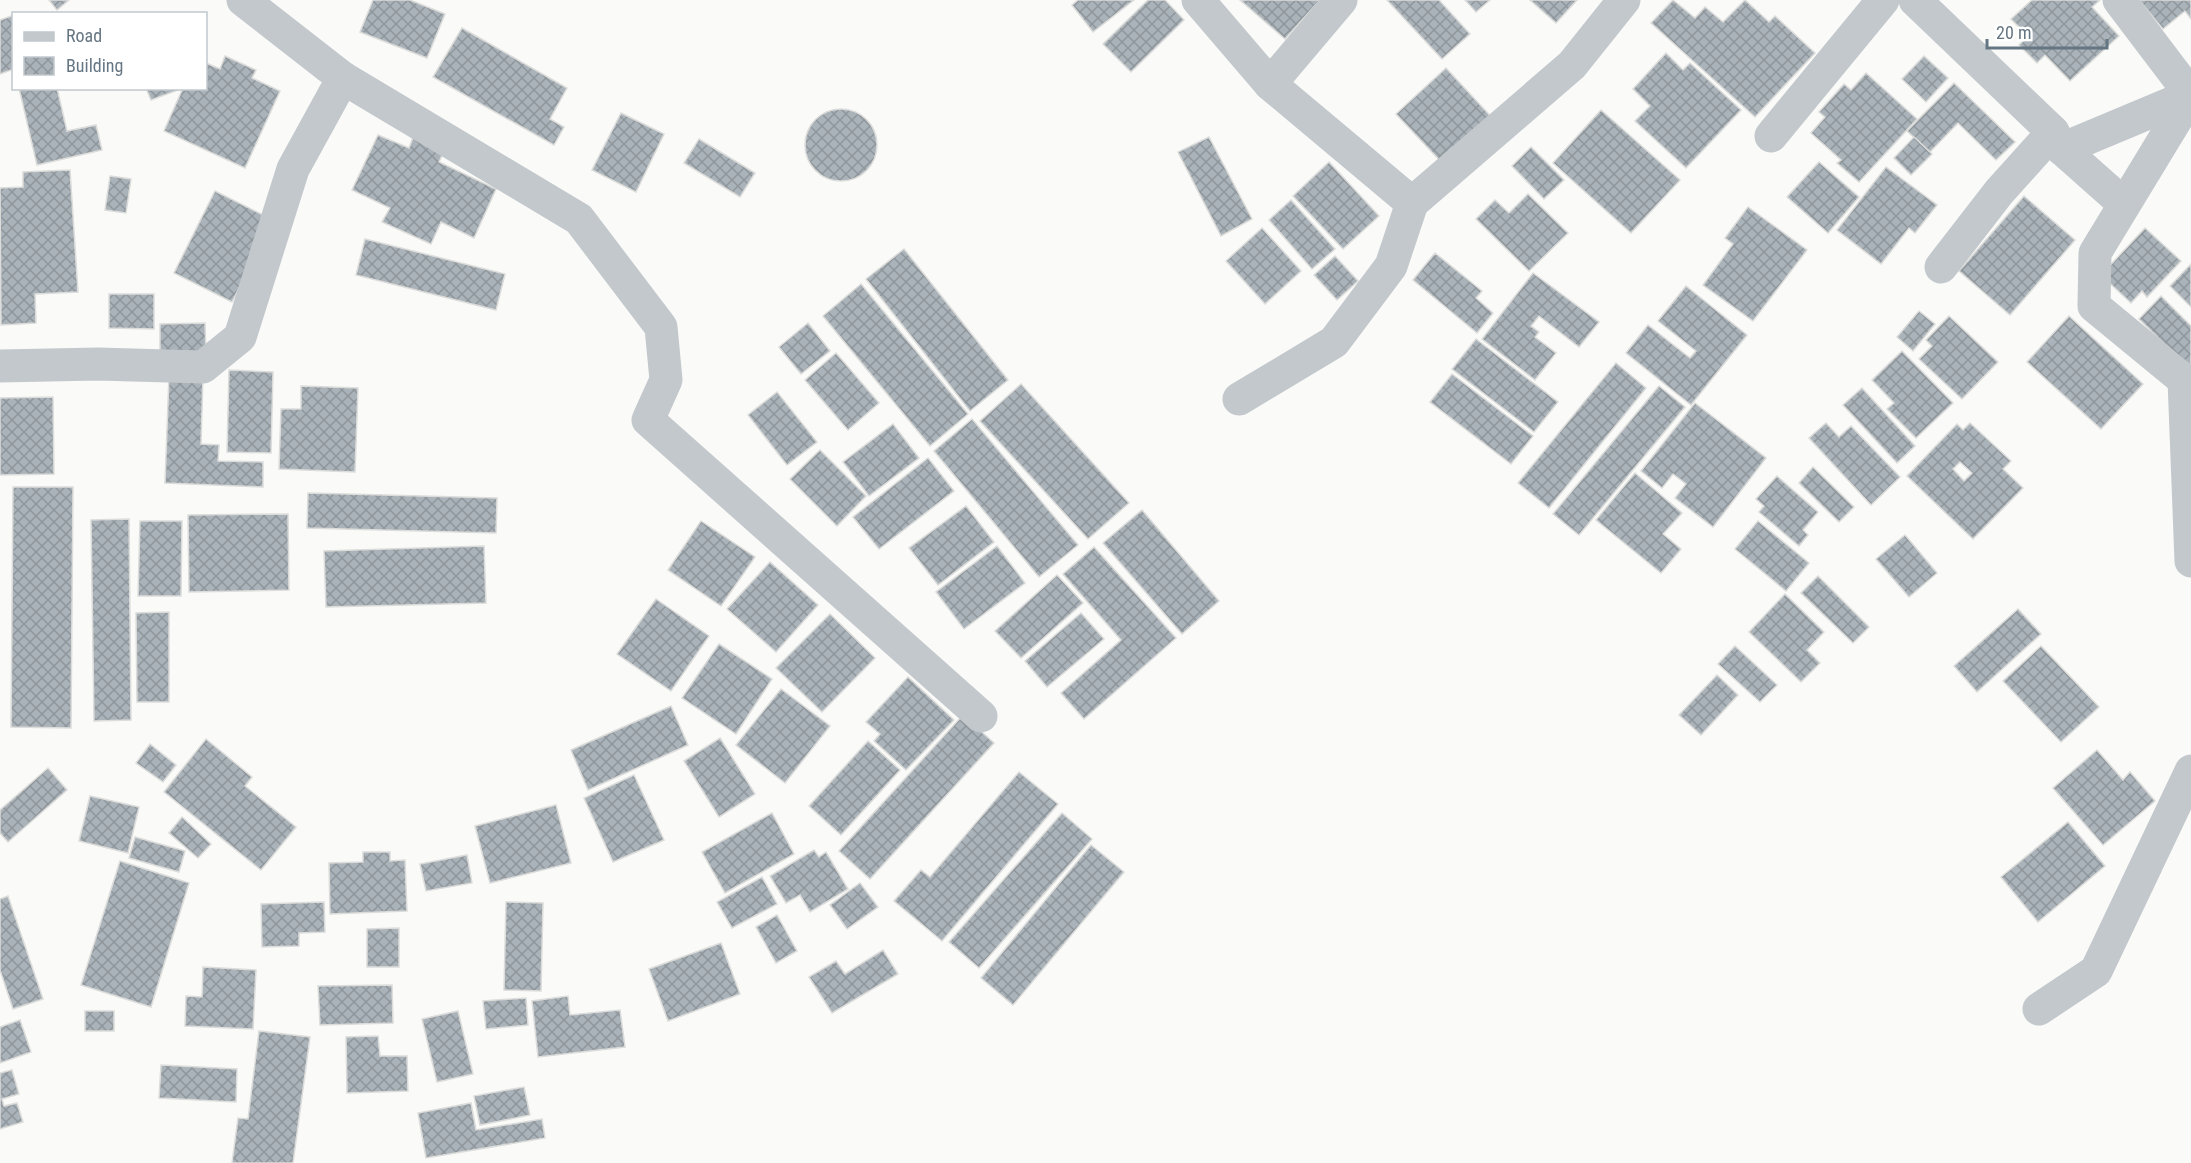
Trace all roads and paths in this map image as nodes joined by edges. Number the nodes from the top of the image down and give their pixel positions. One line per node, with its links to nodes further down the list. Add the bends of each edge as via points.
1 (243, 0): 8 (street)
2 (1198, 0): 9 (street)
3 (1341, 0): 9 (street)
4 (1624, 0): 13 (street, via 1572,65)
5 (1883, 0): 11 (street)
6 (1915, 0): 12 (street)
7 (2119, 0): 10 (street)
8 (342, 78): 16 (street, via 293,169 240,337 202,367); 19 (street, via 579,219 661,327 666,380 648,420)
9 (1270, 84): 13 (street)
10 (2191, 95): 12 (street); 14 (street)
11 (1771, 136)
12 (2058, 141): 14 (street); 15 (street, via 1999,192)
13 (1412, 203): 17 (street, via 1391,266 1334,342)
14 (2124, 204): 18 (street, via 2095,254 2094,306 2184,380)
15 (1941, 267)
16 (0, 366)
17 (1239, 399)
18 (2191, 561)
19 (981, 716)
20 (2191, 771): 21 (street, via 2096,970)
21 (2039, 1009)

